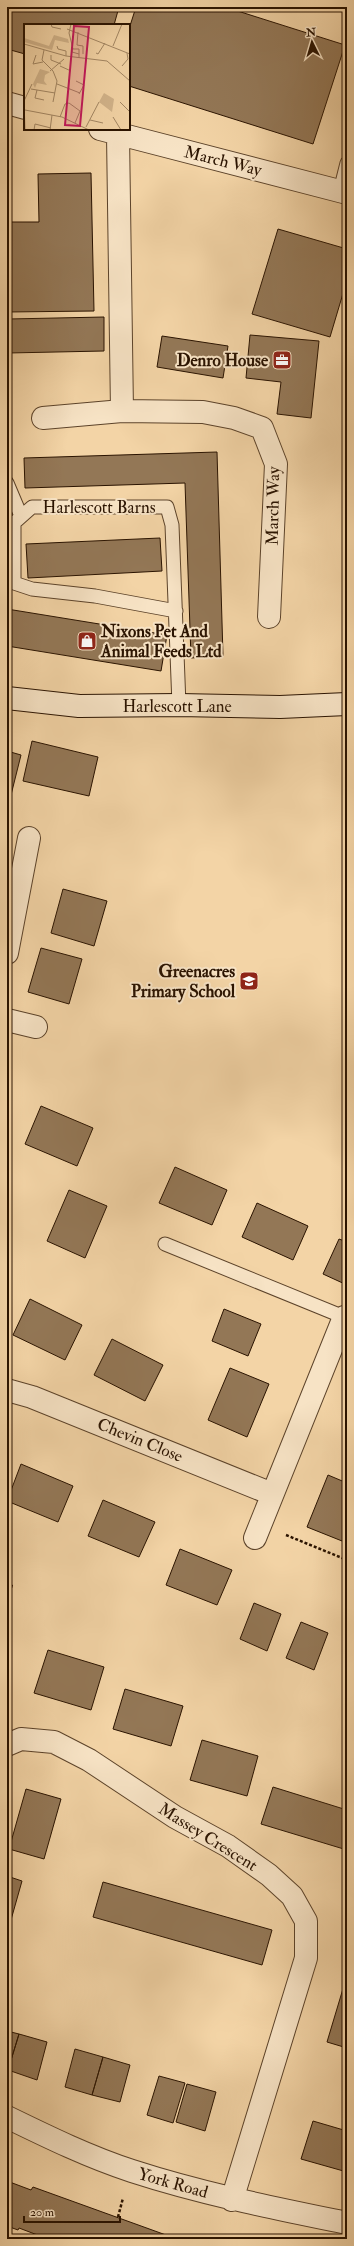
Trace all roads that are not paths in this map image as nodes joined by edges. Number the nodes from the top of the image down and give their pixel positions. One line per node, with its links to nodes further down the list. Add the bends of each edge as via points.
1 (7, 103): 2 (street)
2 (24, 108)
3 (109, 132): 5 (street, March Way); 6 (street)
4 (347, 163): 5 (lane)
5 (344, 192)
6 (122, 411): 7 (street); 11 (street, March Way, via 203,412 234,418 262,428 276,464)
7 (43, 418)
8 (7, 483): 9 (lane)
9 (21, 516): 10 (lane, Harlescott Barns, via 14,523 14,583 32,589 96,596); 10 (lane, Harlescott Barns, via 32,507 167,507 172,525)
10 (176, 611): 14 (lane, Harlescott Barns)
11 (269, 617)
12 (7, 698): 14 (street, Harlescott Lane, via 79,706)
13 (347, 704): 14 (street, Harlescott Lane, via 280,707)
14 (179, 705)
15 (29, 838): 16 (street)
16 (7, 953)
17 (7, 1020): 18 (street)
18 (36, 1027)
19 (165, 1244): 20 (lane)
20 (344, 1317): 22 (street)
21 (7, 1390): 22 (street, Chevin Close, via 32,1397)
22 (272, 1494): 23 (street)
23 (257, 1531)
24 (7, 1746): 26 (street, Massey Crescent, via 21,1739 54,1742 89,1760 174,1817 228,1846 269,1875 292,1896 306,1921 306,1958)
25 (7, 2118): 26 (street, York Road, via 58,2143 131,2171)
26 (232, 2200): 27 (street, York Road)
27 (347, 2223)

